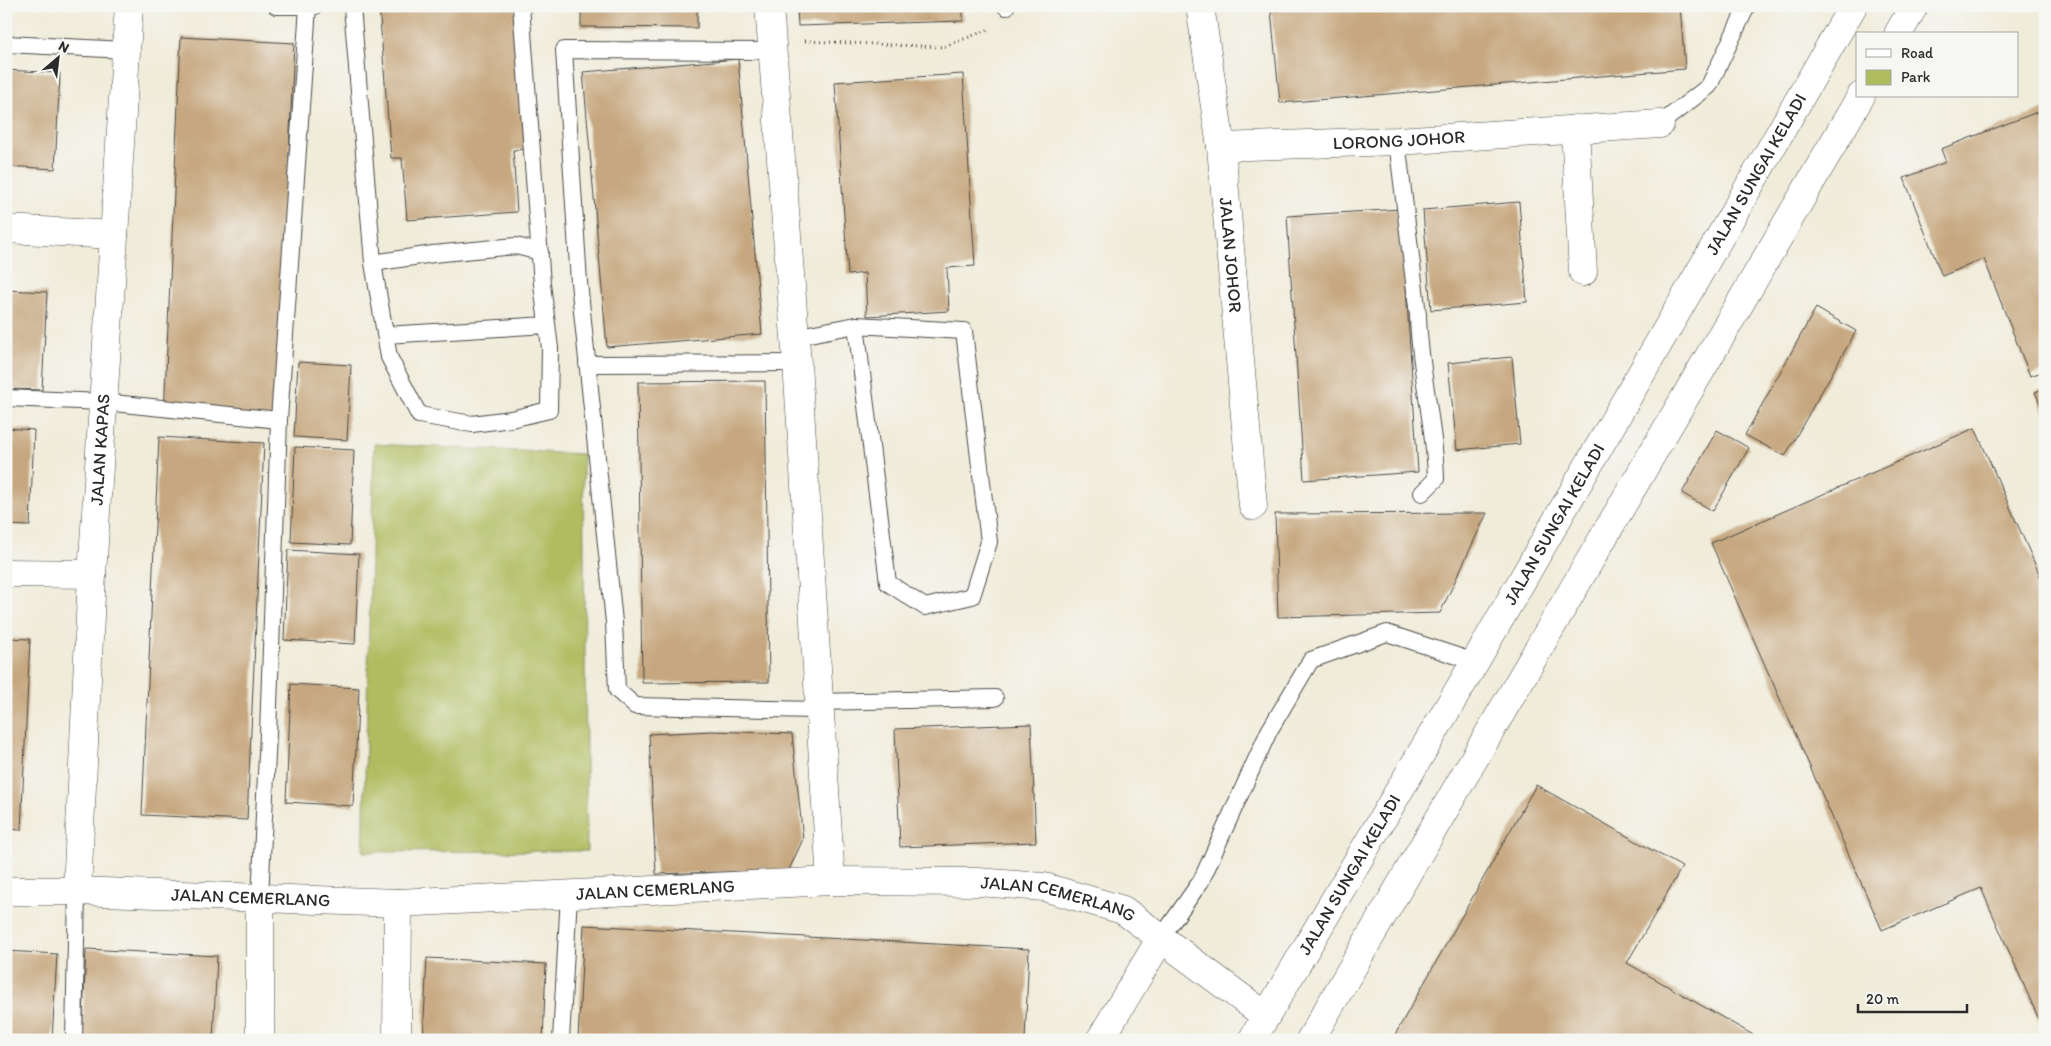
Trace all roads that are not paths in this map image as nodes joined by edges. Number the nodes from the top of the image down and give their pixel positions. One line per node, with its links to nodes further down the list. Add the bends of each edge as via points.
1 (129, 6): 15 (street, JALAN KAPAS)
2 (276, 6): 11 (lane)
3 (314, 6): 11 (lane)
4 (352, 6): 24 (lane)
5 (521, 6): 23 (lane)
6 (769, 6): 14 (street)
7 (1200, 6): 20 (street, JALAN JOHOR)
8 (1747, 6): 17 (lane, LORONG JOHOR, via 1709,86)
9 (1853, 6): 38 (street, JALAN SUNGAI KELADI)
10 (1914, 6): 12 (street)
11 (308, 7): 33 (lane)
12 (1899, 32)
13 (6, 44): 15 (lane)
14 (772, 45): 29 (street); 30 (lane, via 564,50)
15 (126, 50): 22 (street, JALAN KAPAS)
16 (1861, 98): 55 (street)
17 (1660, 124): 18 (street, LORONG JOHOR)
18 (1575, 129): 19 (street, LORONG JOHOR); 25 (street)
19 (1397, 141): 20 (street, LORONG JOHOR); 34 (lane, via 1418,315 1418,343 1436,455 1436,479)
20 (1220, 147): 35 (street, JALAN JOHOR)
21 (6, 229): 22 (street)
22 (114, 235): 32 (street, JALAN KAPAS)
23 (540, 252): 24 (lane, via 516,246); 27 (lane)
24 (373, 263): 28 (lane)
25 (1583, 272)
26 (856, 324): 26 (lane, via 888,583 925,607 972,596 989,542 964,331); 29 (lane)
27 (547, 325): 28 (lane); 28 (lane, via 549,410 472,424 419,415 389,357)
28 (385, 334)
29 (795, 350): 30 (lane); 40 (street)
30 (587, 364): 40 (lane, via 614,622 617,690 635,706)
31 (6, 398): 32 (lane)
32 (103, 402): 33 (lane); 37 (street, JALAN KAPAS)
33 (279, 420): 45 (lane)
34 (1422, 493)
35 (1253, 506)
36 (6, 572): 37 (street)
37 (92, 574): 43 (street, JALAN KAPAS)
38 (1474, 662): 47 (lane, via 1387,633 1311,660 1269,731 1201,881); 48 (street, JALAN SUNGAI KELADI)
39 (995, 698): 40 (lane)
40 (818, 706): 41 (street)
41 (831, 882): 44 (street, JALAN CEMERLANG); 47 (street, JALAN CEMERLANG, via 978,882 1044,887 1123,910)
42 (6, 891): 43 (street, JALAN CEMERLANG)
43 (77, 891): 45 (street, JALAN CEMERLANG); 49 (lane)
44 (569, 895): 46 (street, JALAN CEMERLANG); 52 (lane)
45 (260, 898): 46 (street, JALAN CEMERLANG); 50 (street)
46 (398, 903): 51 (street)
47 (1161, 938): 48 (street, JALAN CEMERLANG); 53 (street)
48 (1266, 1016): 54 (street, JALAN SUNGAI KELADI)
49 (74, 1040)
50 (260, 1040)
51 (396, 1040)
52 (561, 1040)
53 (1100, 1040)
54 (1252, 1040)
55 (1310, 1040)

